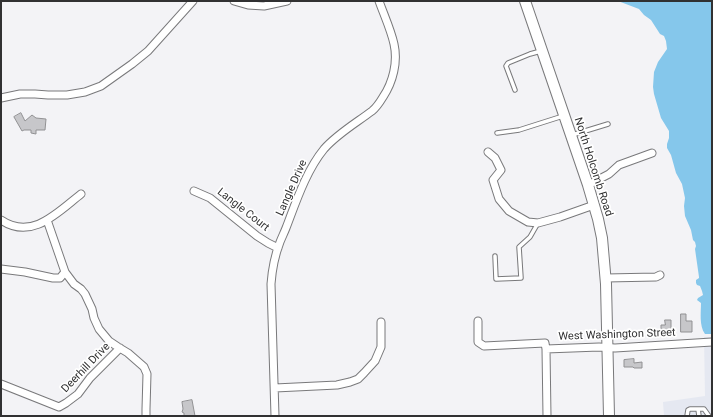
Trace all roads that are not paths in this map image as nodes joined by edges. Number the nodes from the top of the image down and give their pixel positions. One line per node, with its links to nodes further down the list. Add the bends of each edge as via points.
1 (193, 1): 8 (street, via 148,51 101,86 67,95 20,94)
2 (234, 1): 3 (street, via 248,6 264,6)
3 (286, 1)
4 (379, 1): 22 (street, Langle Drive, via 394,45 394,69 387,92 374,110 343,132 318,158 294,206)
5 (525, 1): 6 (street, North Holcomb Road)
6 (542, 51): 7 (lane, via 508,63 506,66); 9 (street, North Holcomb Road)
7 (515, 90)
8 (1, 98)
9 (564, 116): 11 (lane, via 519,130); 12 (street, North Holcomb Road)
10 (608, 124): 12 (lane)
11 (497, 133)
12 (571, 135): 15 (street, North Holcomb Road)
13 (488, 152): 21 (street, via 495,158 501,170 494,180 499,199 509,211 528,222)
14 (652, 154): 15 (street, via 619,165 609,174)
15 (588, 185): 18 (street, North Holcomb Road)
16 (194, 191): 22 (street, Langle Court, via 210,198 257,236)
17 (81, 194): 20 (street)
18 (594, 205): 21 (street); 27 (street, North Holcomb Road, via 602,238)
19 (1, 220): 20 (street, via 20,228)
20 (47, 220): 25 (street)
21 (538, 223): 23 (lane, via 530,237 519,247 521,278 496,278)
22 (278, 248): 35 (street, Langle Drive, via 271,284)
23 (495, 256)
24 (1, 269): 25 (street, via 53,278 60,278)
25 (65, 272): 32 (street, via 85,294 99,329)
26 (660, 275): 27 (street)
27 (606, 278): 31 (street, North Holcomb Road)
28 (478, 321): 33 (street, West Washington Street, via 478,342 484,346 545,343)
29 (381, 322): 35 (street, via 381,347 375,361 358,379 337,385)
30 (712, 342): 31 (street, West Washington Street)
31 (607, 347): 33 (street, West Washington Street); 40 (street, North Holcomb Road)
32 (120, 348): 34 (street, Deerhill Drive, via 78,394 60,407); 37 (street, via 144,367 147,374)
33 (546, 349): 39 (street)
34 (1, 384)
35 (275, 388): 38 (street, Langle Drive)
36 (698, 409): 41 (lane, via 688,410); 42 (lane); 43 (lane, via 704,409)
37 (146, 416)
38 (275, 416)
39 (547, 416)
40 (609, 416)
41 (687, 416)
42 (699, 416)
43 (709, 416)

